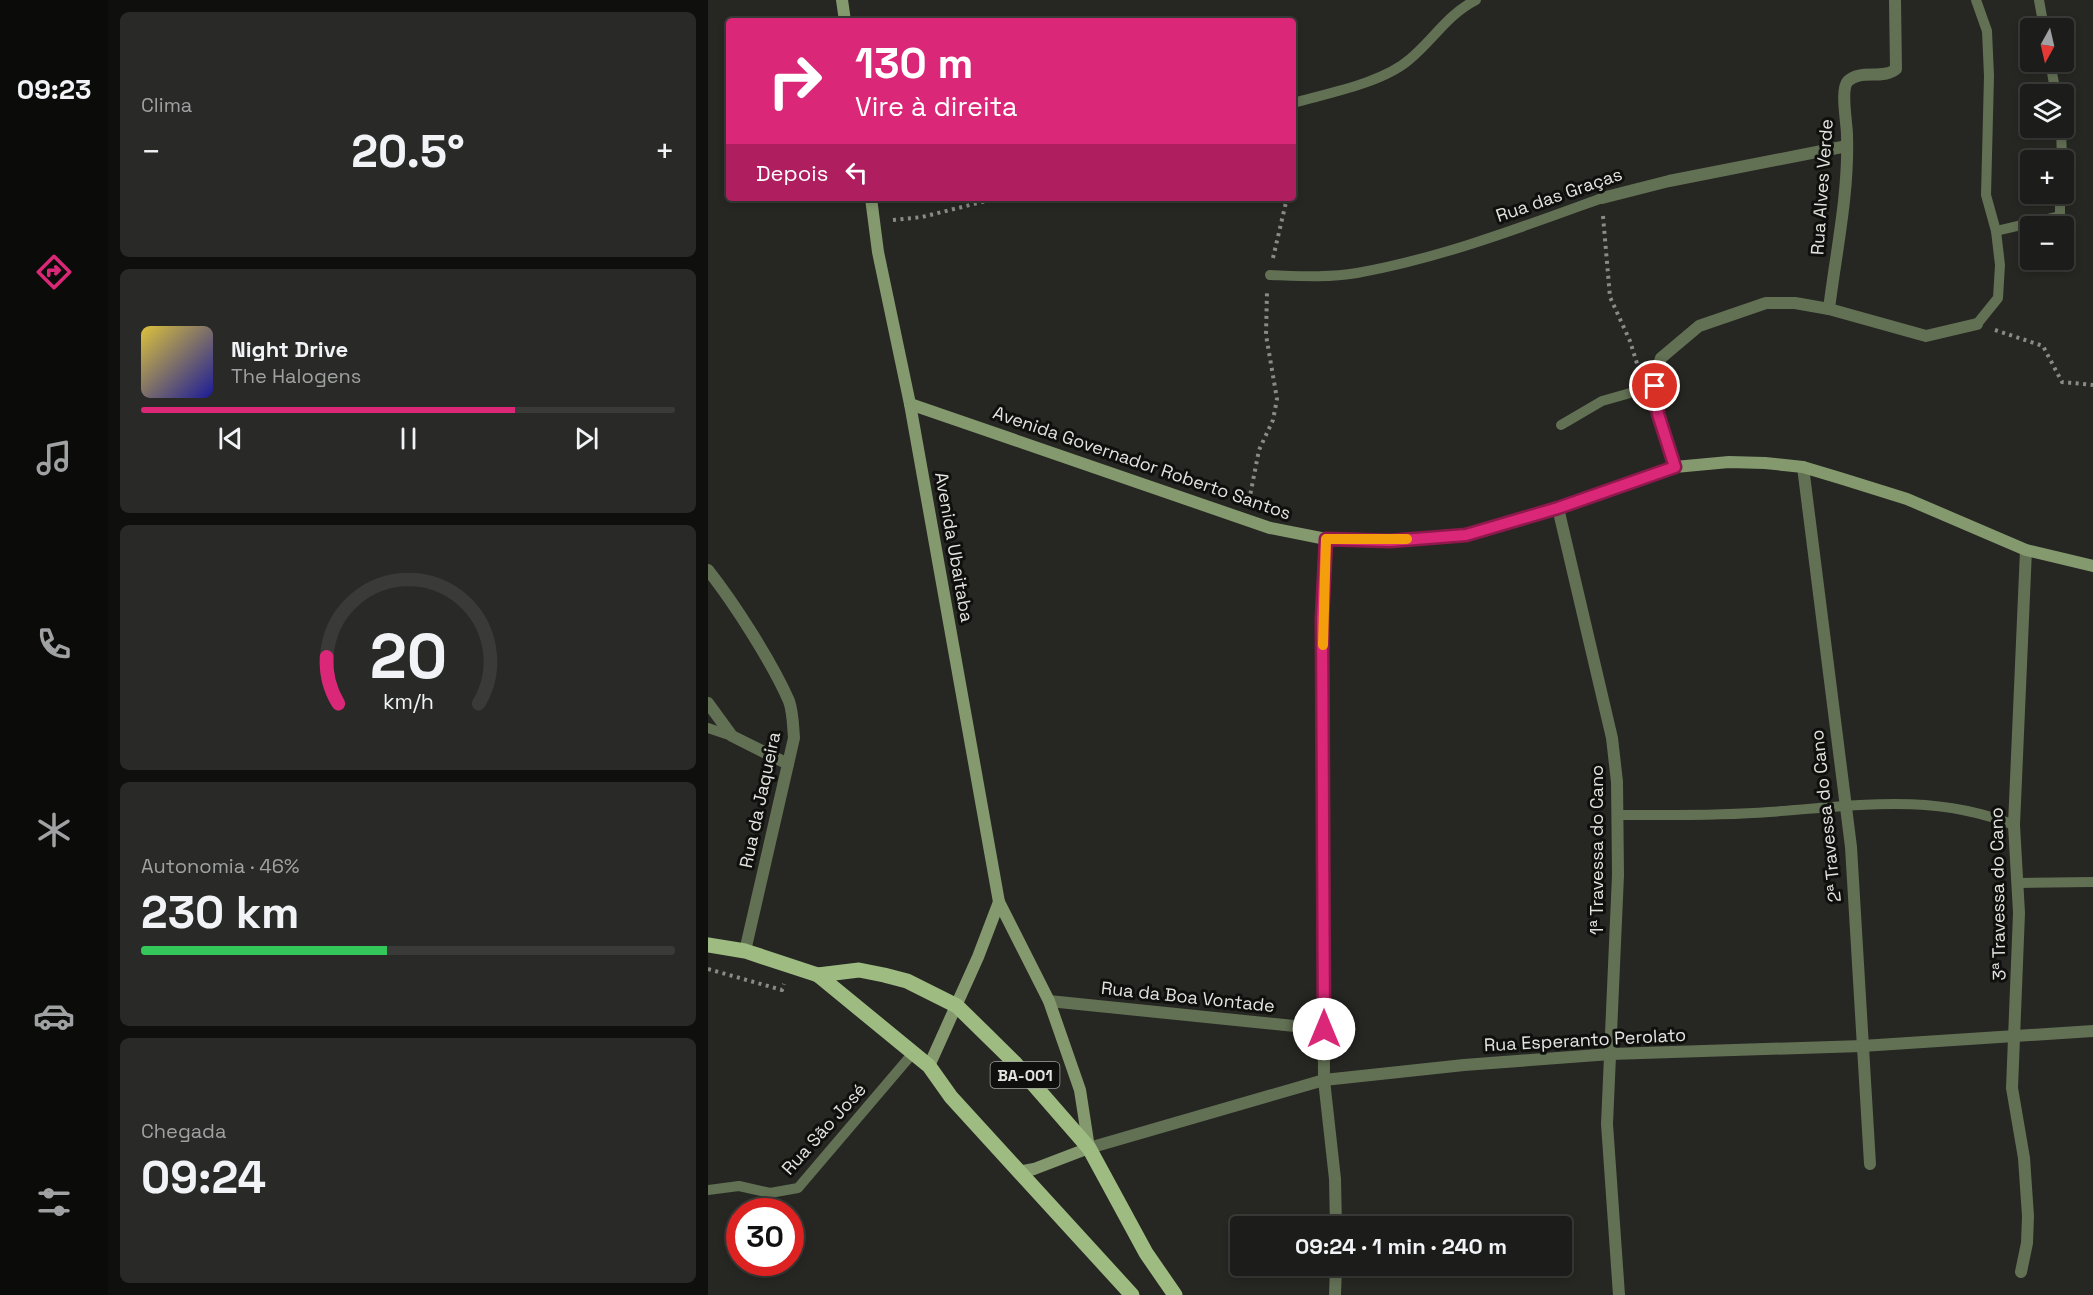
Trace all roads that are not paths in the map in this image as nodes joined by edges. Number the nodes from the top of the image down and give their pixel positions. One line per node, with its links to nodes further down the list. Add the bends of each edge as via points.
1 (842, 0): 6 (main road)
2 (1476, 0): 8 (lane, via 1448,20 1394,71)
3 (1895, 0): 9 (street, Rua Alves Verde, via 1897,66 1890,74 1858,76 1846,83)
4 (1976, 0): 13 (lane, via 1987,31 1986,195)
5 (2039, 0): 7 (lane)
6 (845, 18)
7 (2042, 18)
8 (1296, 102)
9 (1847, 146): 10 (street, Rua das Graças); 15 (street, Rua Alves Verde)
10 (1602, 198): 14 (lane, Rua das Graças, via 1482,241 1356,273)
11 (871, 201): 18 (main road, Avenida Ubaitaba, via 878,252)
12 (2060, 204): 13 (lane, via 2060,216)
13 (1996, 231): 16 (lane, via 1998,298)
14 (1270, 275)
15 (1830, 309): 16 (street, via 1926,336); 17 (street, via 1766,303 1699,326 1661,358)
16 (1977, 324)
17 (1655, 386): 19 (lane, via 1602,401); 20 (street, via 1658,414)
18 (910, 404): 23 (main road, Avenida Governador Roberto Santos, via 1270,528); 36 (main road, Avenida Ubaitaba)
19 (1561, 424)
20 (1675, 467): 21 (main road, Avenida Governador Roberto Santos, via 1729,462); 22 (main road, Avenida Governador Roberto Santos)
21 (1803, 467): 24 (main road, Avenida Governador Roberto Santos, via 1907,500); 31 (street, 2ª Travessa do Cano)
22 (1558, 508): 23 (main road, Avenida Governador Roberto Santos, via 1466,535 1390,541); 32 (street, 1ª Travessa do Cano, via 1612,738)
23 (1326, 539): 42 (street, via 1322,618)
24 (2026, 550): 25 (main road, Avenida Governador Roberto Santos); 33 (street, 3ª Travessa do Cano)
25 (2093, 566)
26 (708, 570): 30 (street, Rua da Jaqueira, via 789,703 794,738)
27 (708, 703): 29 (street)
28 (708, 729): 29 (lane)
29 (732, 736): 30 (street)
30 (788, 764): 38 (street, Rua da Jaqueira)
31 (1846, 806): 32 (lane, via 1733,814); 33 (lane, via 1907,802 1955,808); 45 (street, 2ª Travessa do Cano)
32 (1618, 815): 47 (street, 1ª Travessa do Cano)
33 (2014, 825): 35 (street, 3ª Travessa do Cano)
34 (2093, 882): 35 (lane)
35 (2018, 883): 44 (street, 3ª Travessa do Cano)
36 (999, 902): 40 (main road, Avenida Ubaitaba); 41 (main road)
37 (708, 945): 38 (main road, BA-001)
38 (745, 951): 39 (main road, BA-001)
39 (818, 975): 41 (main road, BA-001, via 859,970 884,975 907,981); 46 (main road, BA-001)
40 (1049, 1001): 42 (street, Rua da Boa Vontade); 50 (main road, Avenida Ubaitaba, via 1080,1090)
41 (957, 1006): 48 (main road); 50 (main road, Avenida Ubaitaba / BA-001, via 1014,1062)
42 (1324, 1029): 49 (street)
43 (2093, 1031): 44 (street, Rua Esperanto Perolato)
44 (2015, 1034): 45 (street, Rua Esperanto Perolato); 55 (street, 3ª Travessa do Cano, via 2013,1102 2024,1158 2028,1216)
45 (1862, 1046): 47 (street, Rua Esperanto Perolato); 51 (street, 2ª Travessa do Cano)
46 (913, 1053): 48 (main road, BA-001); 53 (lane, Rua São José, via 798,1188 770,1193 740,1186)
47 (1611, 1054): 49 (street, Rua Esperanto Perolato); 60 (street, 1ª Travessa do Cano, via 1607,1124)
48 (929, 1066): 52 (main road, BA-001, via 951,1097)
49 (1324, 1080): 50 (street, Rua Esperanto Perolato); 54 (street)
50 (1089, 1148): 52 (main road); 58 (main road, Avenida Ubaitaba / BA-001, via 1146,1253)
51 (1870, 1164)
52 (1018, 1172): 57 (main road, BA-001)
53 (708, 1190)
54 (1336, 1216)
55 (2022, 1272)
56 (1336, 1276): 59 (street)
57 (1132, 1295)
58 (1175, 1295)
59 (1335, 1295)
60 (1619, 1295)

